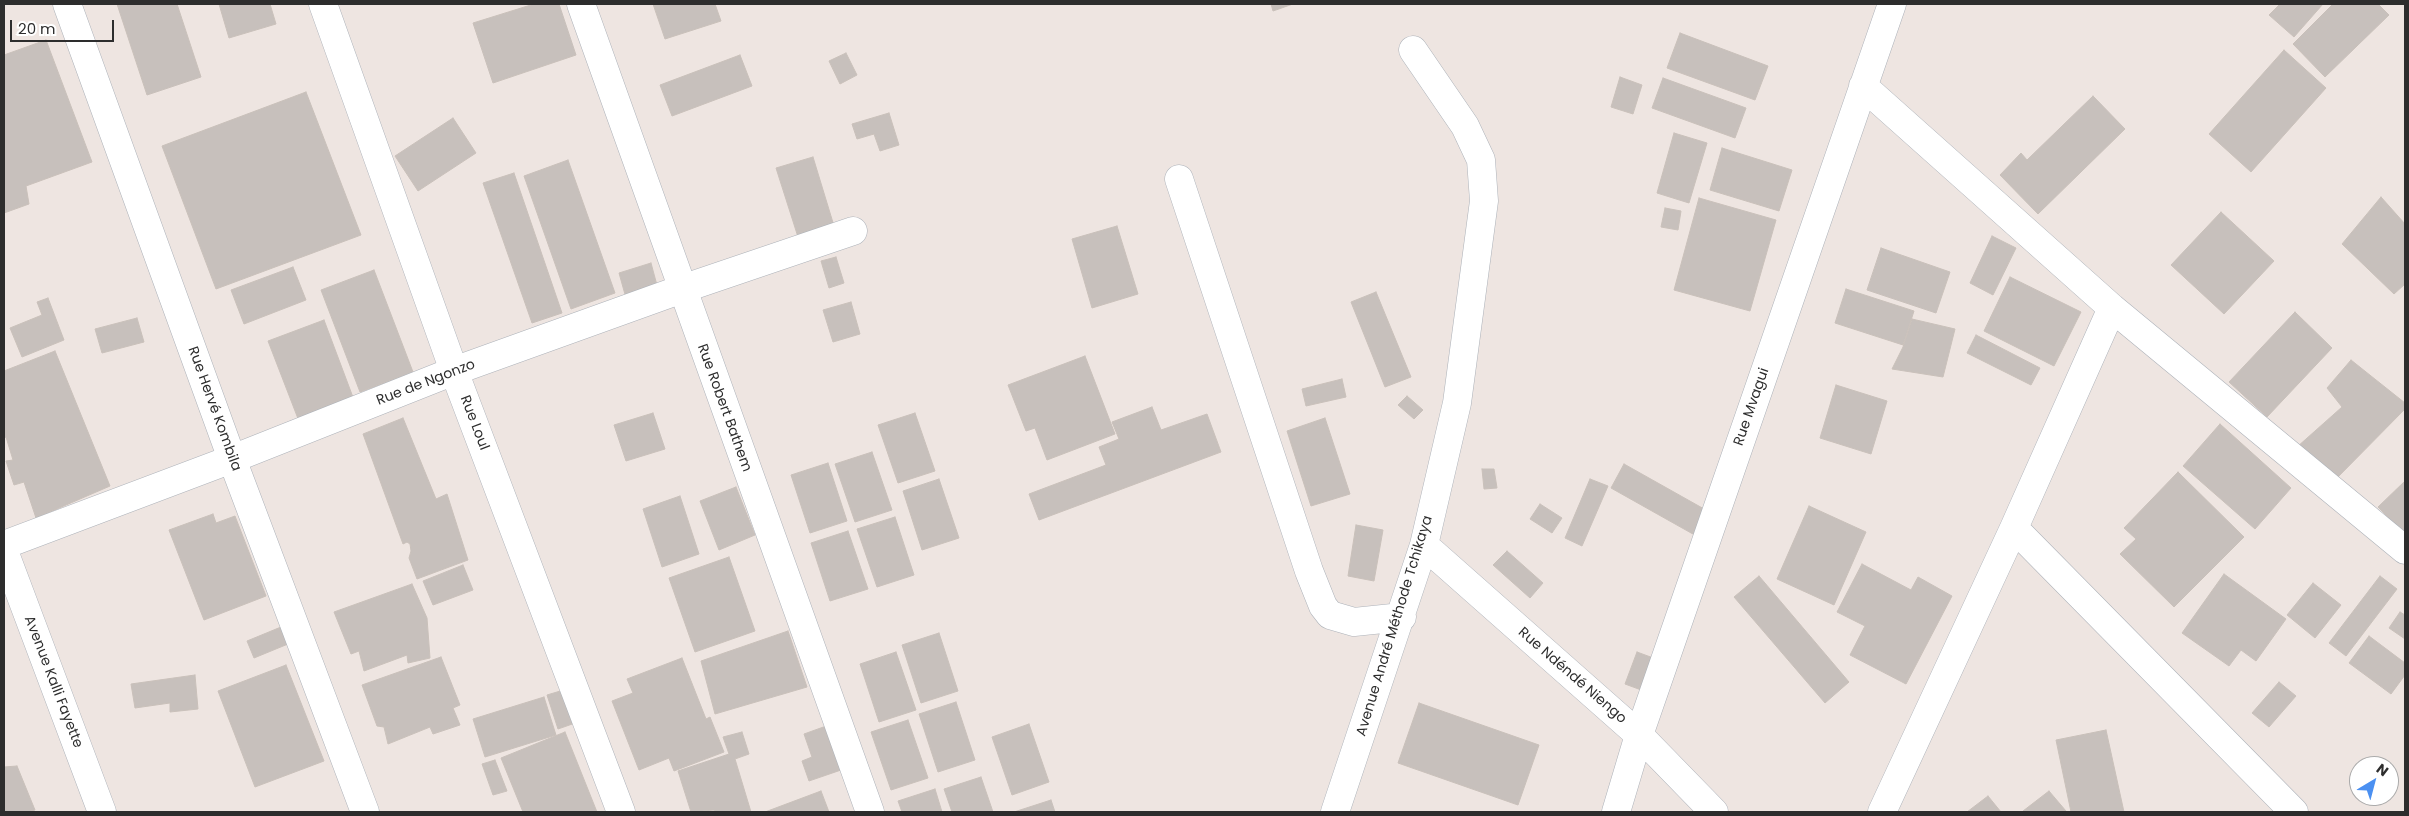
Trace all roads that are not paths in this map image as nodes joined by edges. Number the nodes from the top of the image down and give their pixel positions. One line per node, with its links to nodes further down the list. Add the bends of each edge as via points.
1 (67, 4): 12 (street, Rue Hervé Kombila)
2 (323, 4): 11 (street, Rue Loul)
3 (581, 4): 9 (street, Rue Robert Bathem)
4 (1892, 4): 6 (street, Rue Mvagui)
5 (1413, 50): 15 (street, Avenue André Méthode Tchikaya, via 1465,126 1481,160 1484,201 1457,403)
6 (1863, 86): 10 (street); 19 (street, Rue Mvagui)
7 (1179, 179): 18 (street, via 1323,606 1330,615 1348,621)
8 (853, 232): 9 (street, Rue de Ngonzo)
9 (682, 290): 11 (street, Rue de Ngonzo); 23 (street, Rue Robert Bathem)
10 (2112, 308): 13 (street); 16 (street)
11 (454, 372): 12 (street, Rue de Ngonzo); 22 (street, Rue Loul)
12 (232, 459): 14 (street, Rue de Ngonzo); 21 (street, Rue Hervé Kombila)
13 (2014, 528): 27 (street); 28 (street)
14 (4, 545)
15 (1424, 545): 18 (street, Avenue André Méthode Tchikaya); 19 (street, Rue Ndéndé Niengo)
16 (2405, 550)
17 (4, 551): 20 (street, Avenue Kalli Fayette)
18 (1402, 617): 24 (street, Avenue André Méthode Tchikaya)
19 (1639, 735): 25 (street, Rue Mvagui); 26 (street, Rue Ndéndé Niengo)
20 (102, 812)
21 (365, 812)
22 (621, 812)
23 (870, 812)
24 (1335, 812)
25 (1616, 812)
26 (1714, 812)
27 (1882, 812)
28 (2294, 812)

